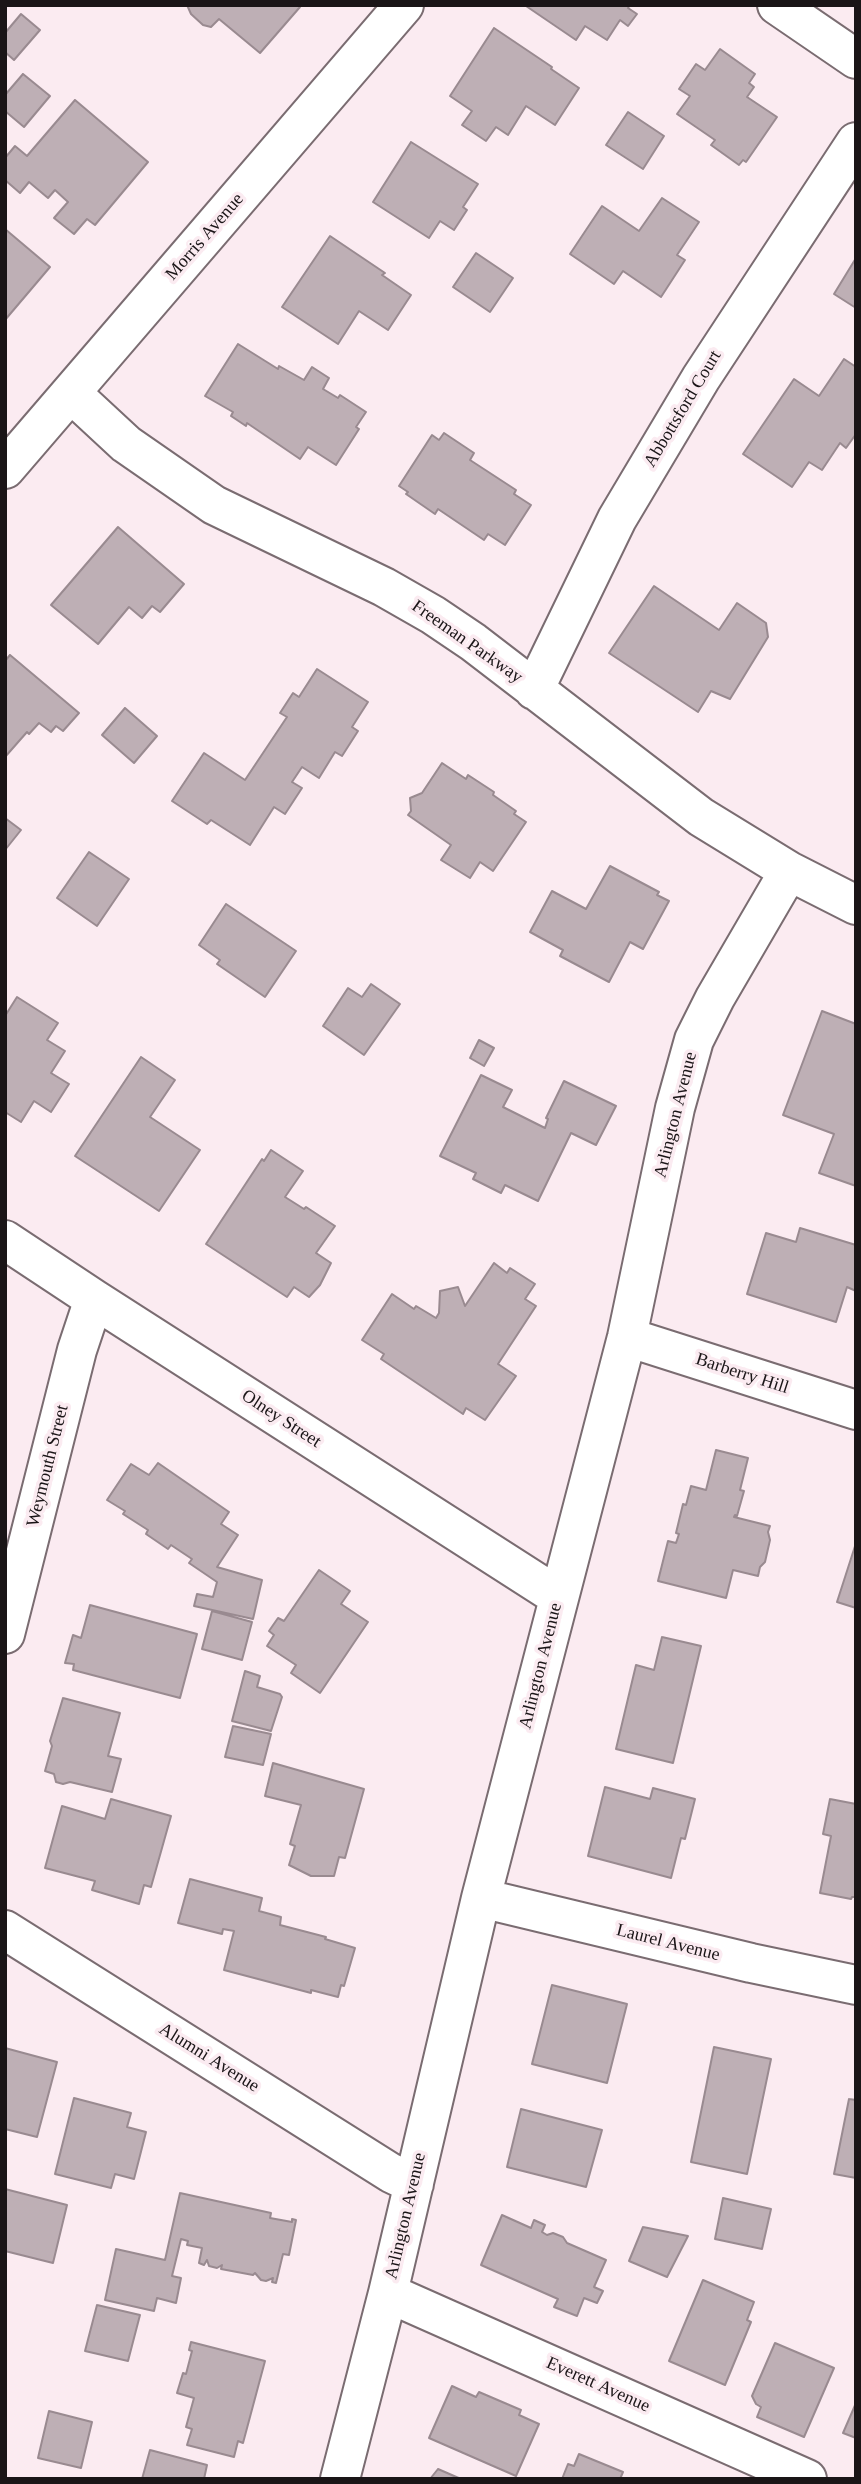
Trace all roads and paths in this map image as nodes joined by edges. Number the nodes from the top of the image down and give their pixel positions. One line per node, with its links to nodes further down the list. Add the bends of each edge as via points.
1 (404, 5): 5 (street, Morris Avenue)
2 (777, 5): 3 (street)
3 (856, 59)
4 (856, 142): 7 (street, Abbottsford Court, via 701,378 617,519)
5 (71, 393): 6 (street, Morris Avenue); 7 (street, Freeman Parkway, via 126,444 214,505 433,615)
6 (5, 469)
7 (534, 690): 8 (street, Freeman Parkway, via 701,817)
8 (789, 871): 9 (street, Freeman Parkway); 12 (street, Arlington Avenue, via 694,1040 675,1108)
9 (856, 905)
10 (5, 1240): 11 (street, Olney Street)
11 (94, 1299): 14 (street, Olney Street); 15 (street, Weymouth Street)
12 (627, 1337): 13 (street, Barberry Hill); 14 (street, Arlington Avenue)
13 (856, 1410)
14 (559, 1597): 16 (street, Arlington Avenue)
15 (5, 1634)
16 (481, 1898): 18 (street, Laurel Avenue); 19 (street, Arlington Avenue)
17 (5, 1930): 19 (street, Alumni Avenue)
18 (856, 1985)
19 (414, 2184): 20 (street, Arlington Avenue)
20 (388, 2293): 21 (street, Arlington Avenue); 22 (street, Everett Avenue)
21 (340, 2479)
22 (807, 2479)

